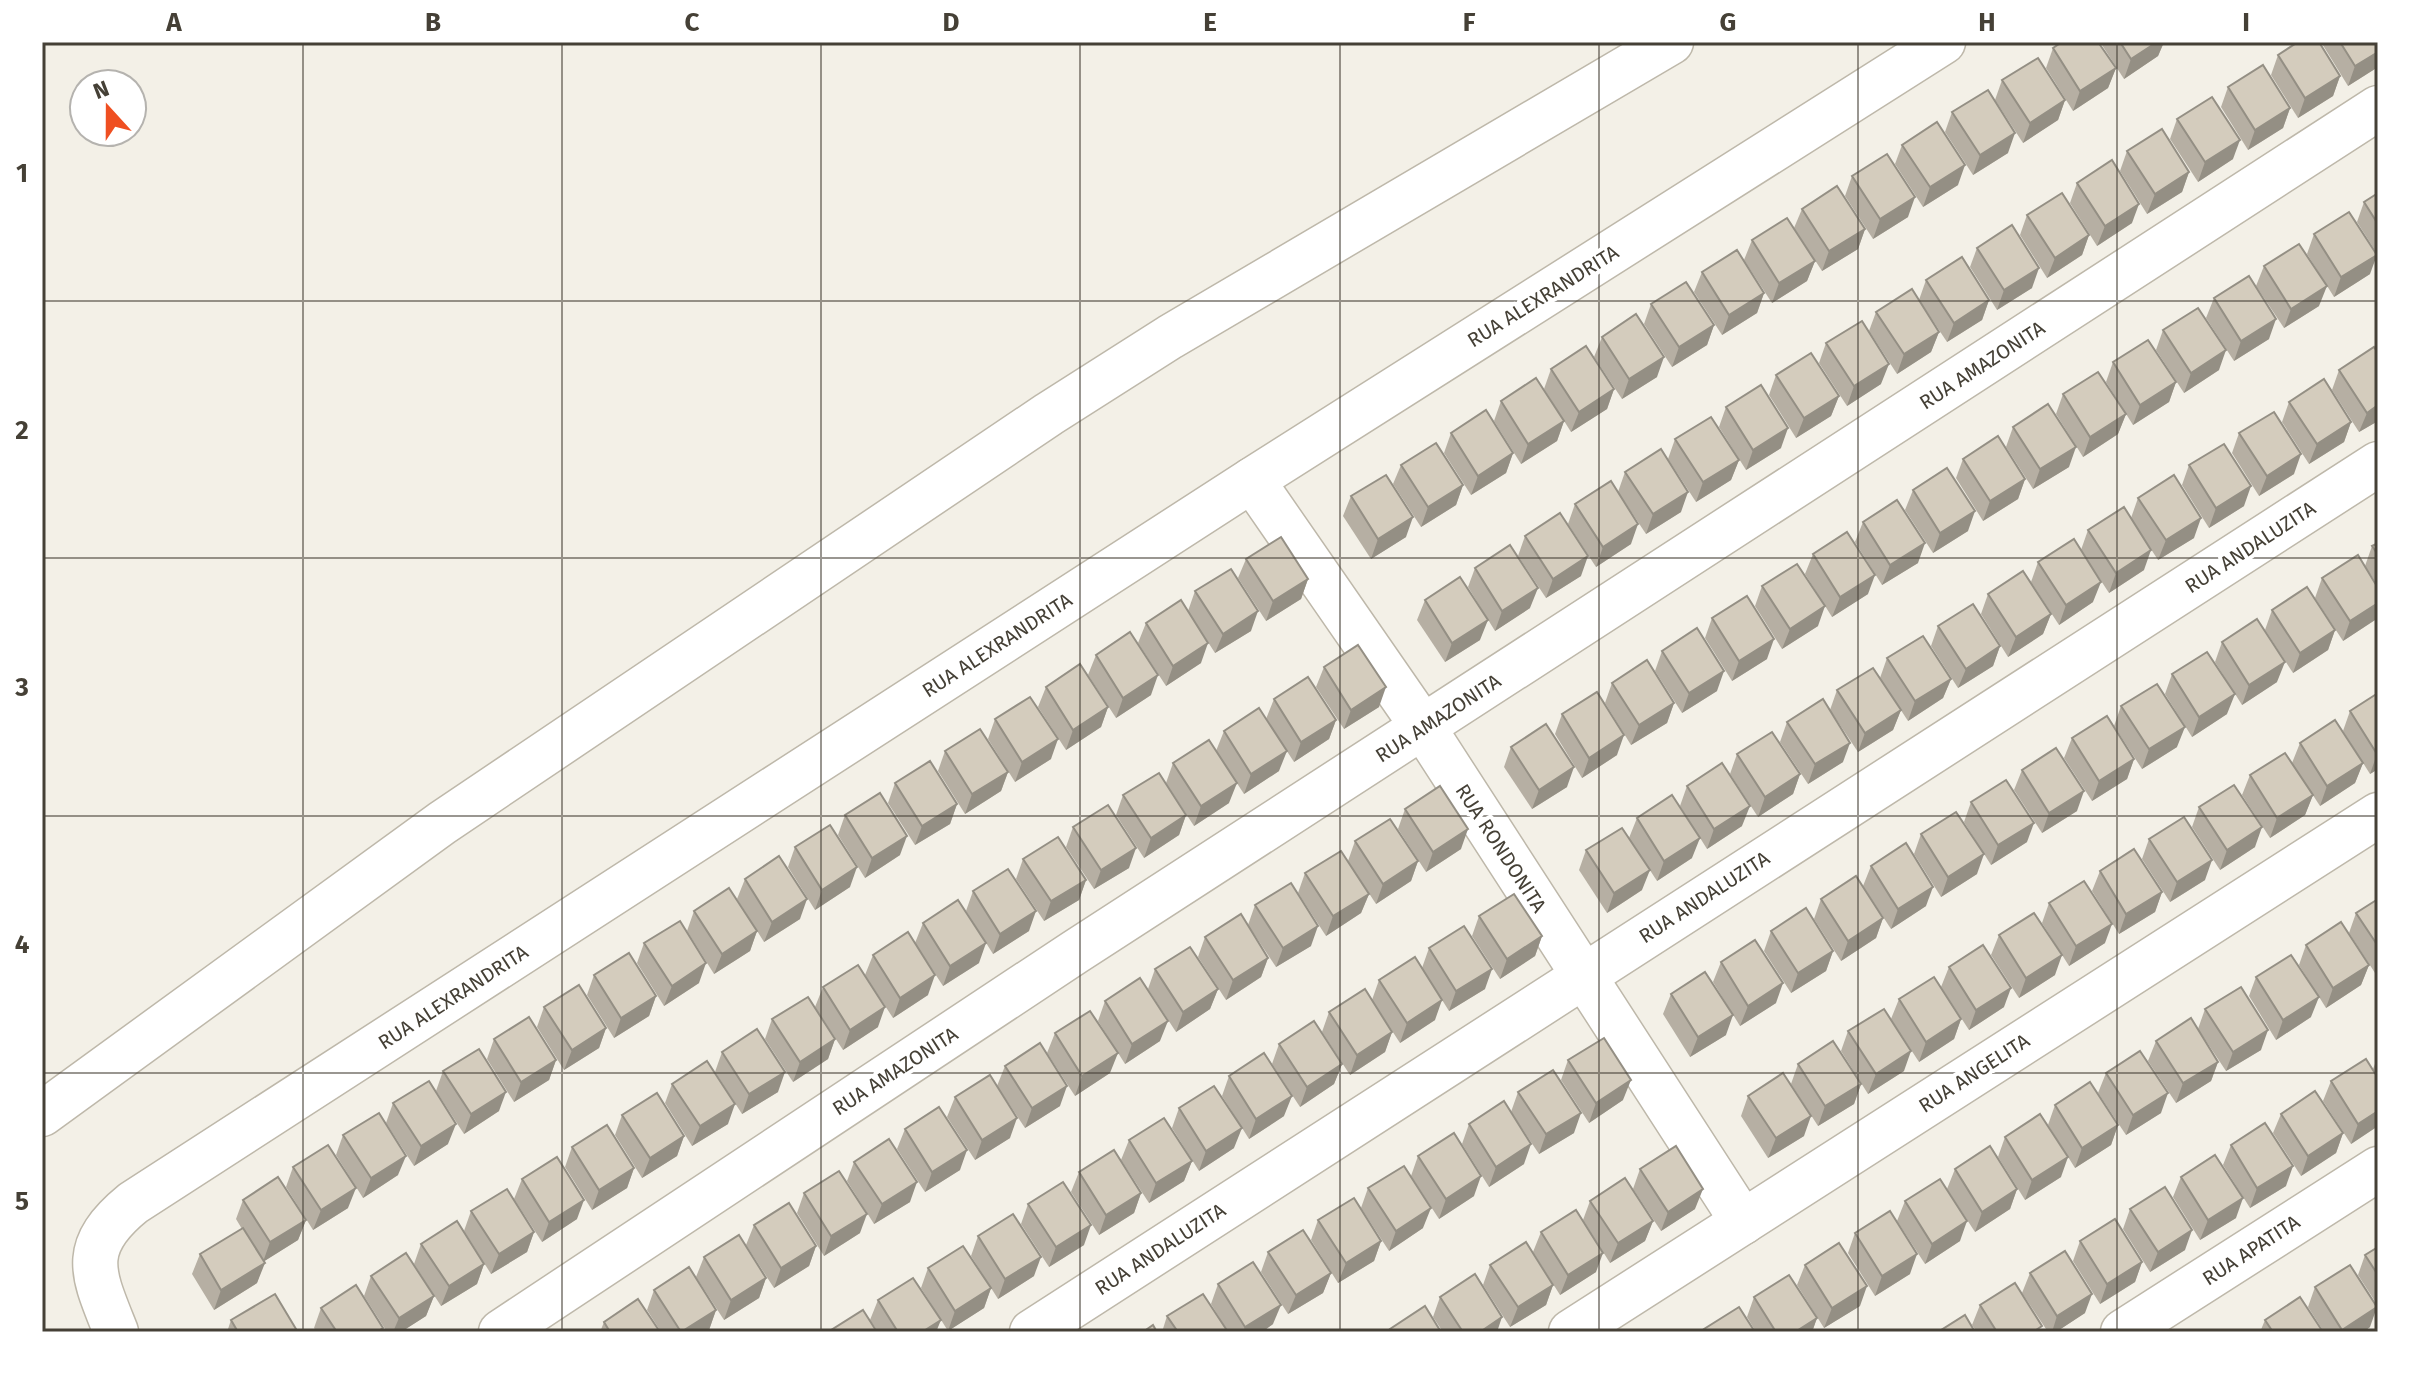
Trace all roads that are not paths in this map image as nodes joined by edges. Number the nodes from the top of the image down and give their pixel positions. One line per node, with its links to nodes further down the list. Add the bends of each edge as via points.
1 (1671, 42): 9 (street, via 1049,414 442,823)
2 (1943, 42): 5 (street, RUA ALEXRANDRITA)
3 (2378, 108): 6 (street, RUA AMAZONITA)
4 (2378, 464): 8 (street, RUA ANDALUZITA)
5 (1252, 480): 6 (street, RUA RONDONITA); 12 (street, RUA ALEXRANDRITA, via 133,1203 101,1236 94,1254 95,1280)
6 (1423, 727): 8 (street, RUA RONDONITA); 13 (street, RUA AMAZONITA)
7 (2378, 815): 11 (street, RUA ANGELITA)
8 (1583, 975): 11 (street, RUA RONDONITA); 14 (street, RUA ANDALUZITA)
9 (42, 1114)
10 (2378, 1169): 16 (street, RUA APATITA)
11 (1743, 1222): 15 (street, RUA ANGELITA)
12 (116, 1332)
13 (501, 1332)
14 (1032, 1332)
15 (1571, 1332)
16 (2123, 1332)

